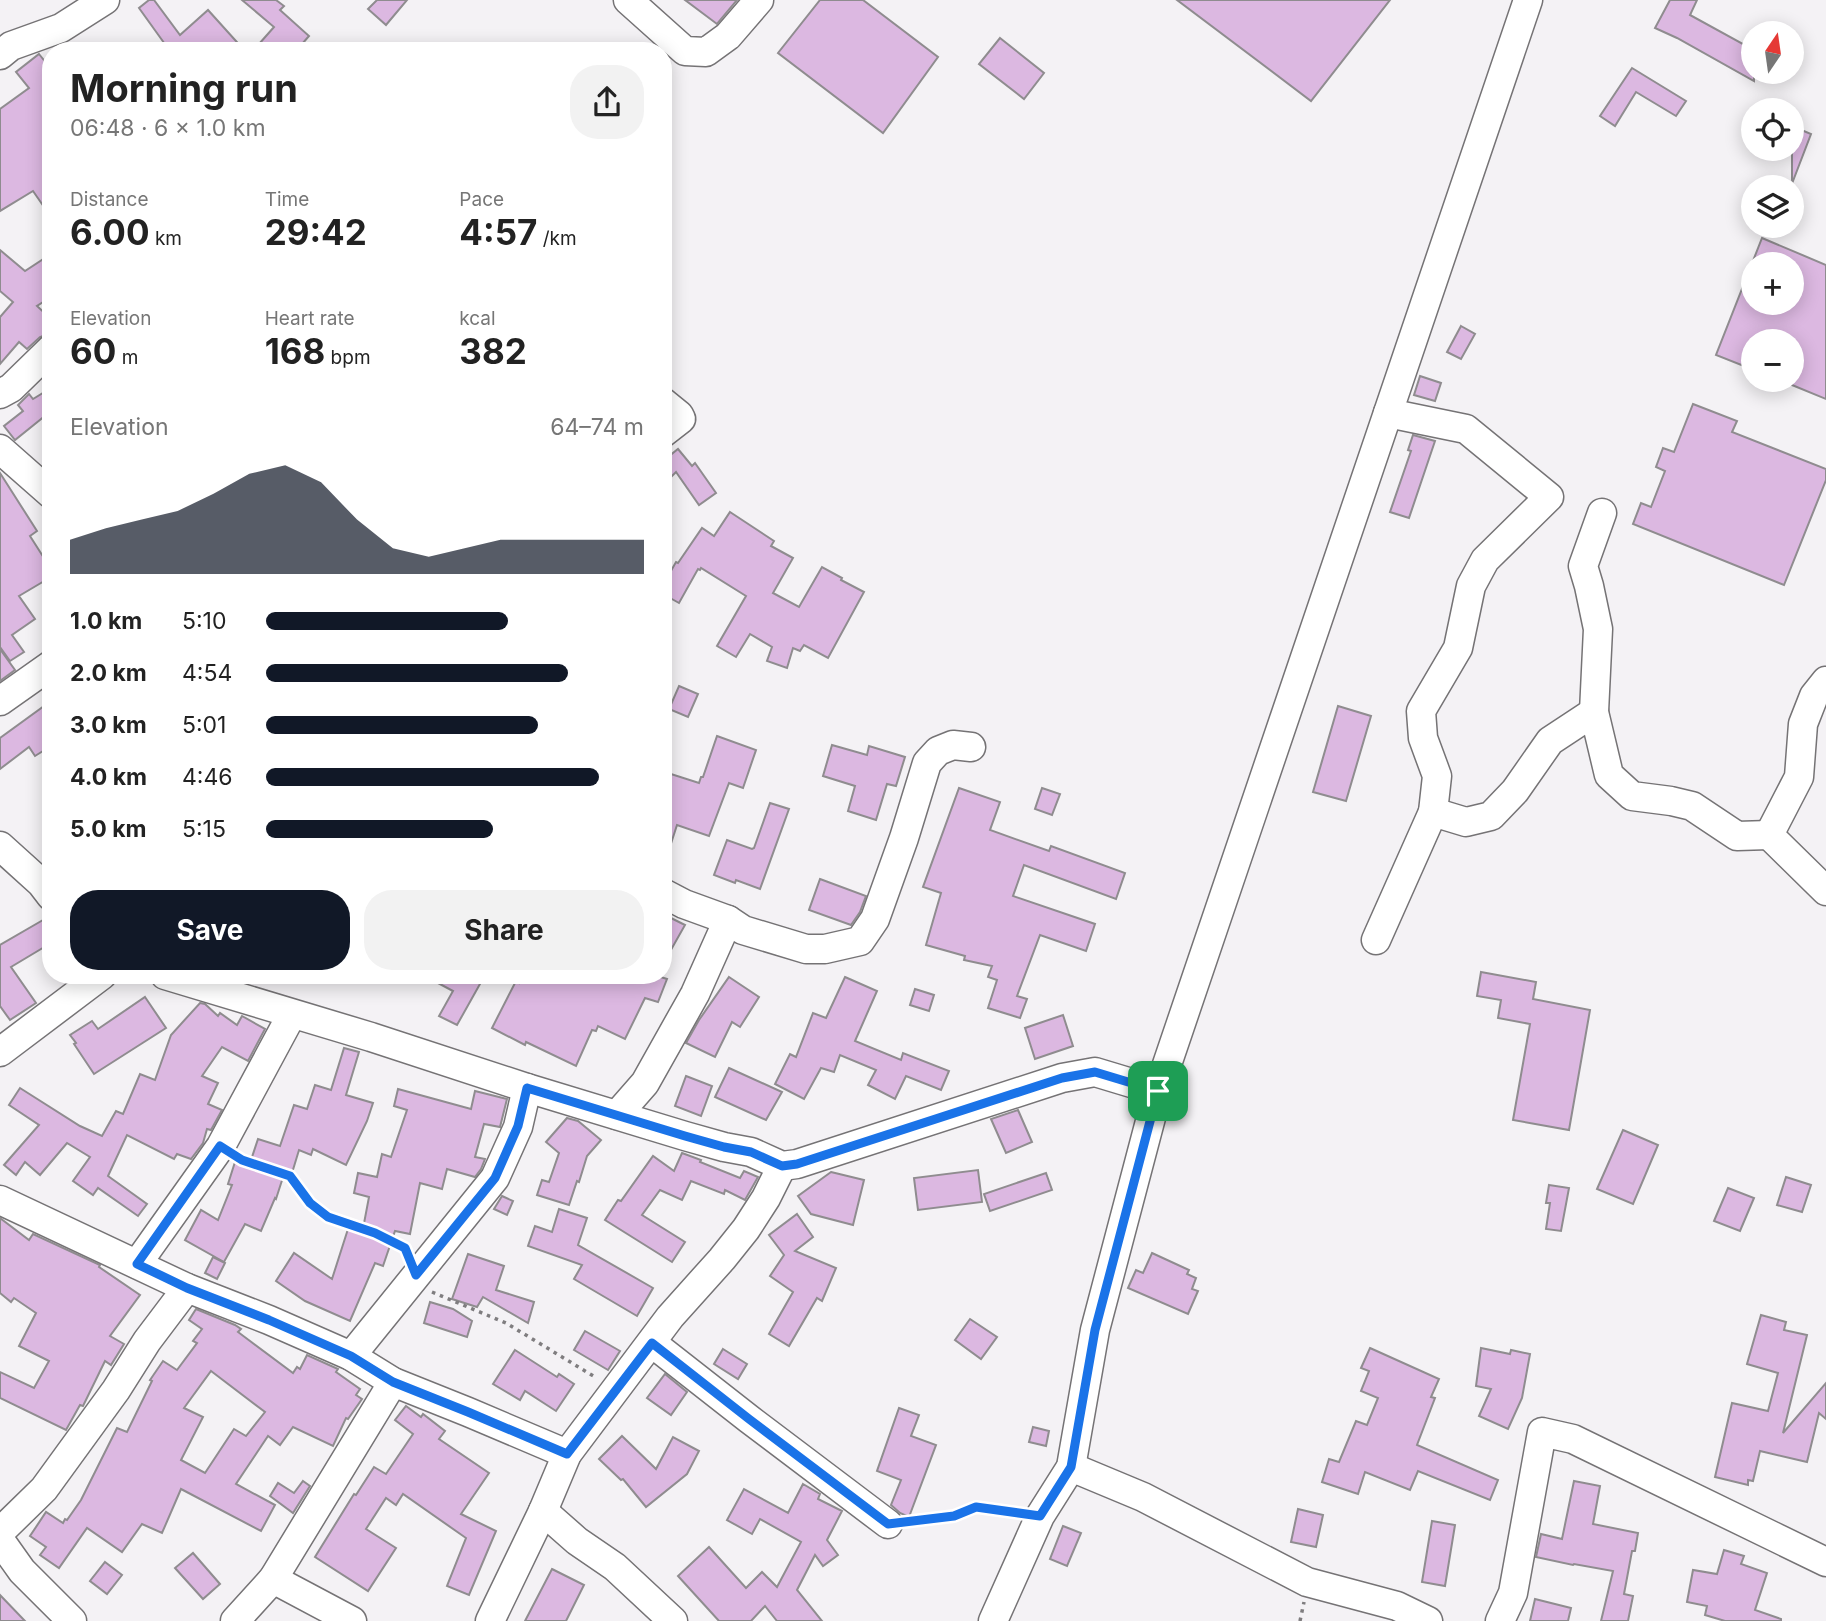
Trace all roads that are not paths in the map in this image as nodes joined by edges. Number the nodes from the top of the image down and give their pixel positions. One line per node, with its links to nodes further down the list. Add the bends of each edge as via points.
1 (105, 0): 5 (street, via 61,28 11,46)
2 (628, 0): 3 (street, via 685,51 706,52 728,36)
3 (759, 0)
4 (1528, 0): 9 (street)
5 (0, 55)
6 (42, 358): 7 (street)
7 (0, 394)
8 (672, 409): 10 (street, via 681,419)
9 (1388, 413): 19 (street, via 1466,429 1549,497 1485,560 1471,586 1458,648 1421,711 1423,738 1437,776); 32 (street)
10 (672, 426)
11 (0, 449): 12 (street)
12 (42, 486)
13 (1602, 513): 17 (street, via 1583,566 1598,629)
14 (42, 671): 16 (street)
15 (1826, 681): 20 (street, via 1814,696 1803,724 1798,777)
16 (0, 701)
17 (1594, 712): 19 (street, via 1550,741 1491,816 1466,822); 20 (street, via 1609,775 1632,796 1692,806 1737,836)
18 (971, 747): 25 (street, via 953,745 937,751 927,763 875,919 860,942 806,949 743,930)
19 (1433, 812): 26 (street)
20 (1769, 835): 23 (street)
21 (0, 846): 22 (street)
22 (42, 884)
23 (1826, 891)
24 (672, 898): 25 (street)
25 (728, 920): 33 (street, via 695,994 645,1083)
26 (1376, 940)
27 (90, 984): 30 (street)
28 (194, 984): 29 (street)
29 (292, 1014): 31 (street); 36 (street, via 220,1146)
30 (0, 1052)
31 (527, 1088): 33 (street); 39 (street, via 518,1126 495,1178)
32 (1158, 1091): 34 (street, via 1095,1072 1062,1078); 42 (street, via 1095,1330)
33 (617, 1115): 34 (street, via 751,1152)
34 (782, 1166): 38 (street, via 746,1229)
35 (0, 1200): 36 (street)
36 (137, 1264): 37 (street)
37 (187, 1288): 39 (street); 45 (street, via 44,1489)
38 (652, 1343): 41 (street); 44 (street)
39 (351, 1356): 40 (street)
40 (393, 1382): 41 (street); 48 (street)
41 (567, 1454): 43 (street)
42 (1071, 1467): 54 (street, via 1040,1516); 55 (street, via 1143,1497 1307,1582 1397,1606)
43 (543, 1511): 52 (street); 53 (street, via 615,1567)
44 (888, 1524)
45 (0, 1532)
46 (0, 1540): 49 (street, via 22,1571)
47 (1826, 1562): 56 (street, via 1573,1439 1542,1432 1513,1593)
48 (273, 1579): 50 (street); 51 (street)
49 (72, 1621)
50 (235, 1621)
51 (352, 1621)
52 (489, 1621)
53 (673, 1621)
54 (993, 1621)
55 (1428, 1621)
56 (1500, 1621)

